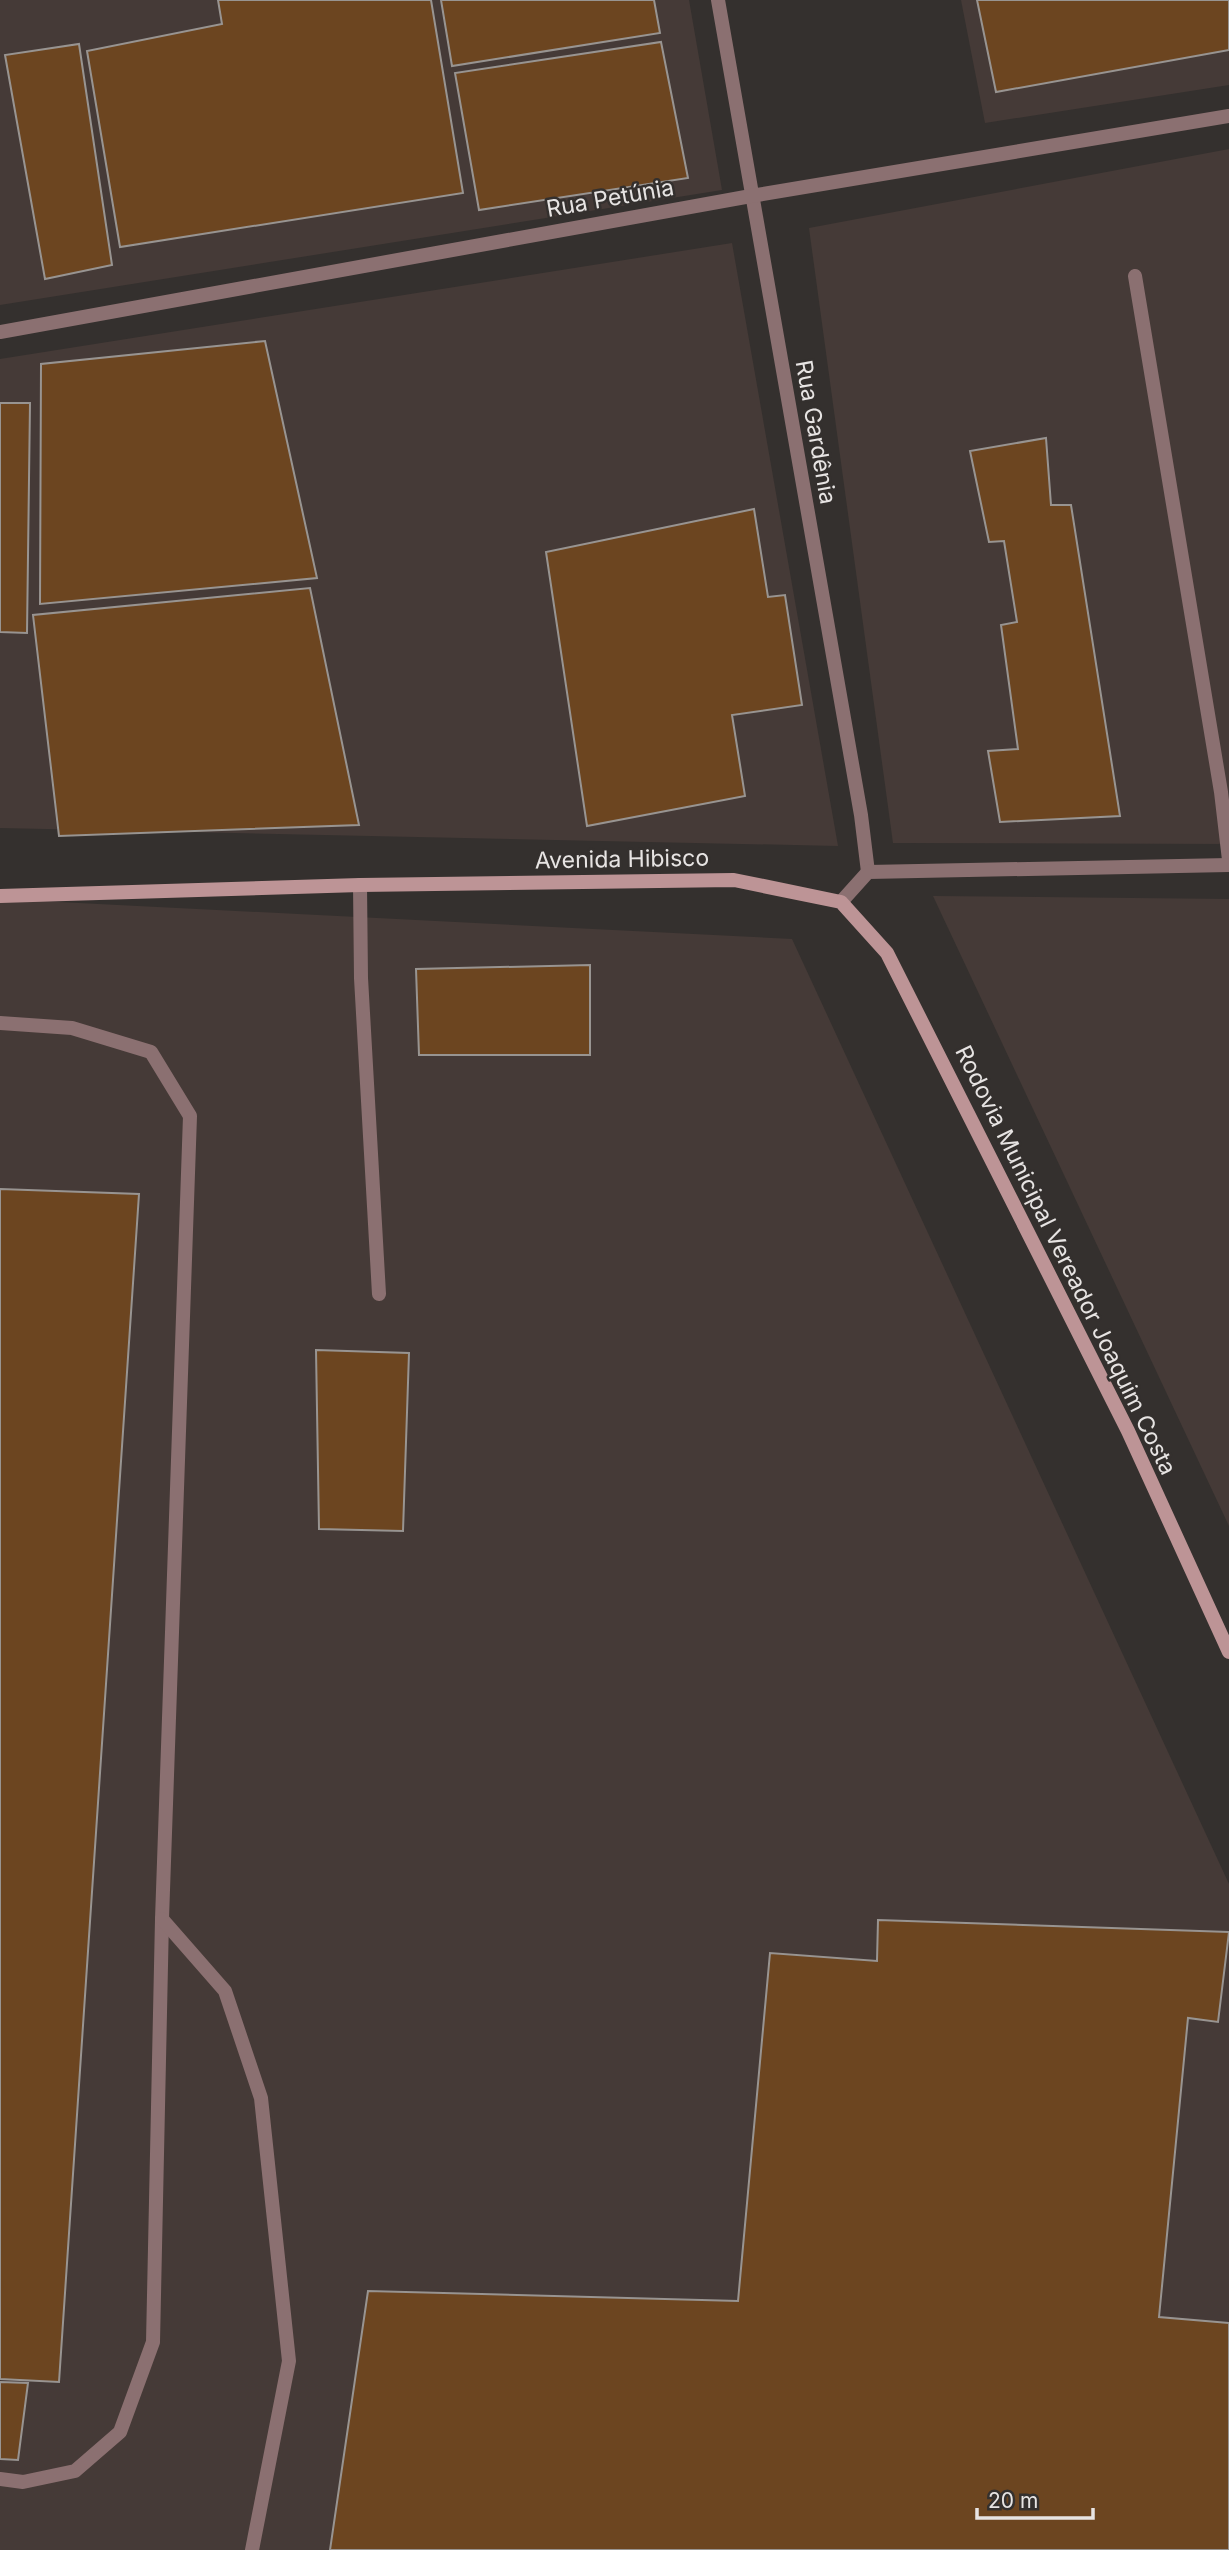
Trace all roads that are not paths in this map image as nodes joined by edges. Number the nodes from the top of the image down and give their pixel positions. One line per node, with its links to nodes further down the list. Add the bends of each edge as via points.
1 (718, 0): 3 (street, Rua Gardênia)
2 (1229, 116): 3 (street, Rua Petúnia)
3 (751, 196): 5 (street, Rua Petúnia); 8 (street, Rua Gardênia)
4 (1135, 276): 6 (street)
5 (0, 332)
6 (1229, 860)
7 (1229, 865): 8 (street)
8 (868, 872): 11 (street)
9 (360, 885): 10 (main road, Avenida Hibisco); 11 (main road, Avenida Hibisco, via 734,880); 13 (street)
10 (0, 896)
11 (841, 902): 14 (main road, Rodovia Municipal Vereador Joaquim Costa, via 887,953 1128,1431)
12 (0, 1023): 15 (street, via 72,1028 151,1052 190,1116)
13 (379, 1294)
14 (1229, 1652)
15 (162, 1919): 16 (street, via 153,2342 120,2432 75,2471 23,2482); 17 (street, via 225,1991 261,2098 289,2361)
16 (0, 2479)
17 (252, 2550)

